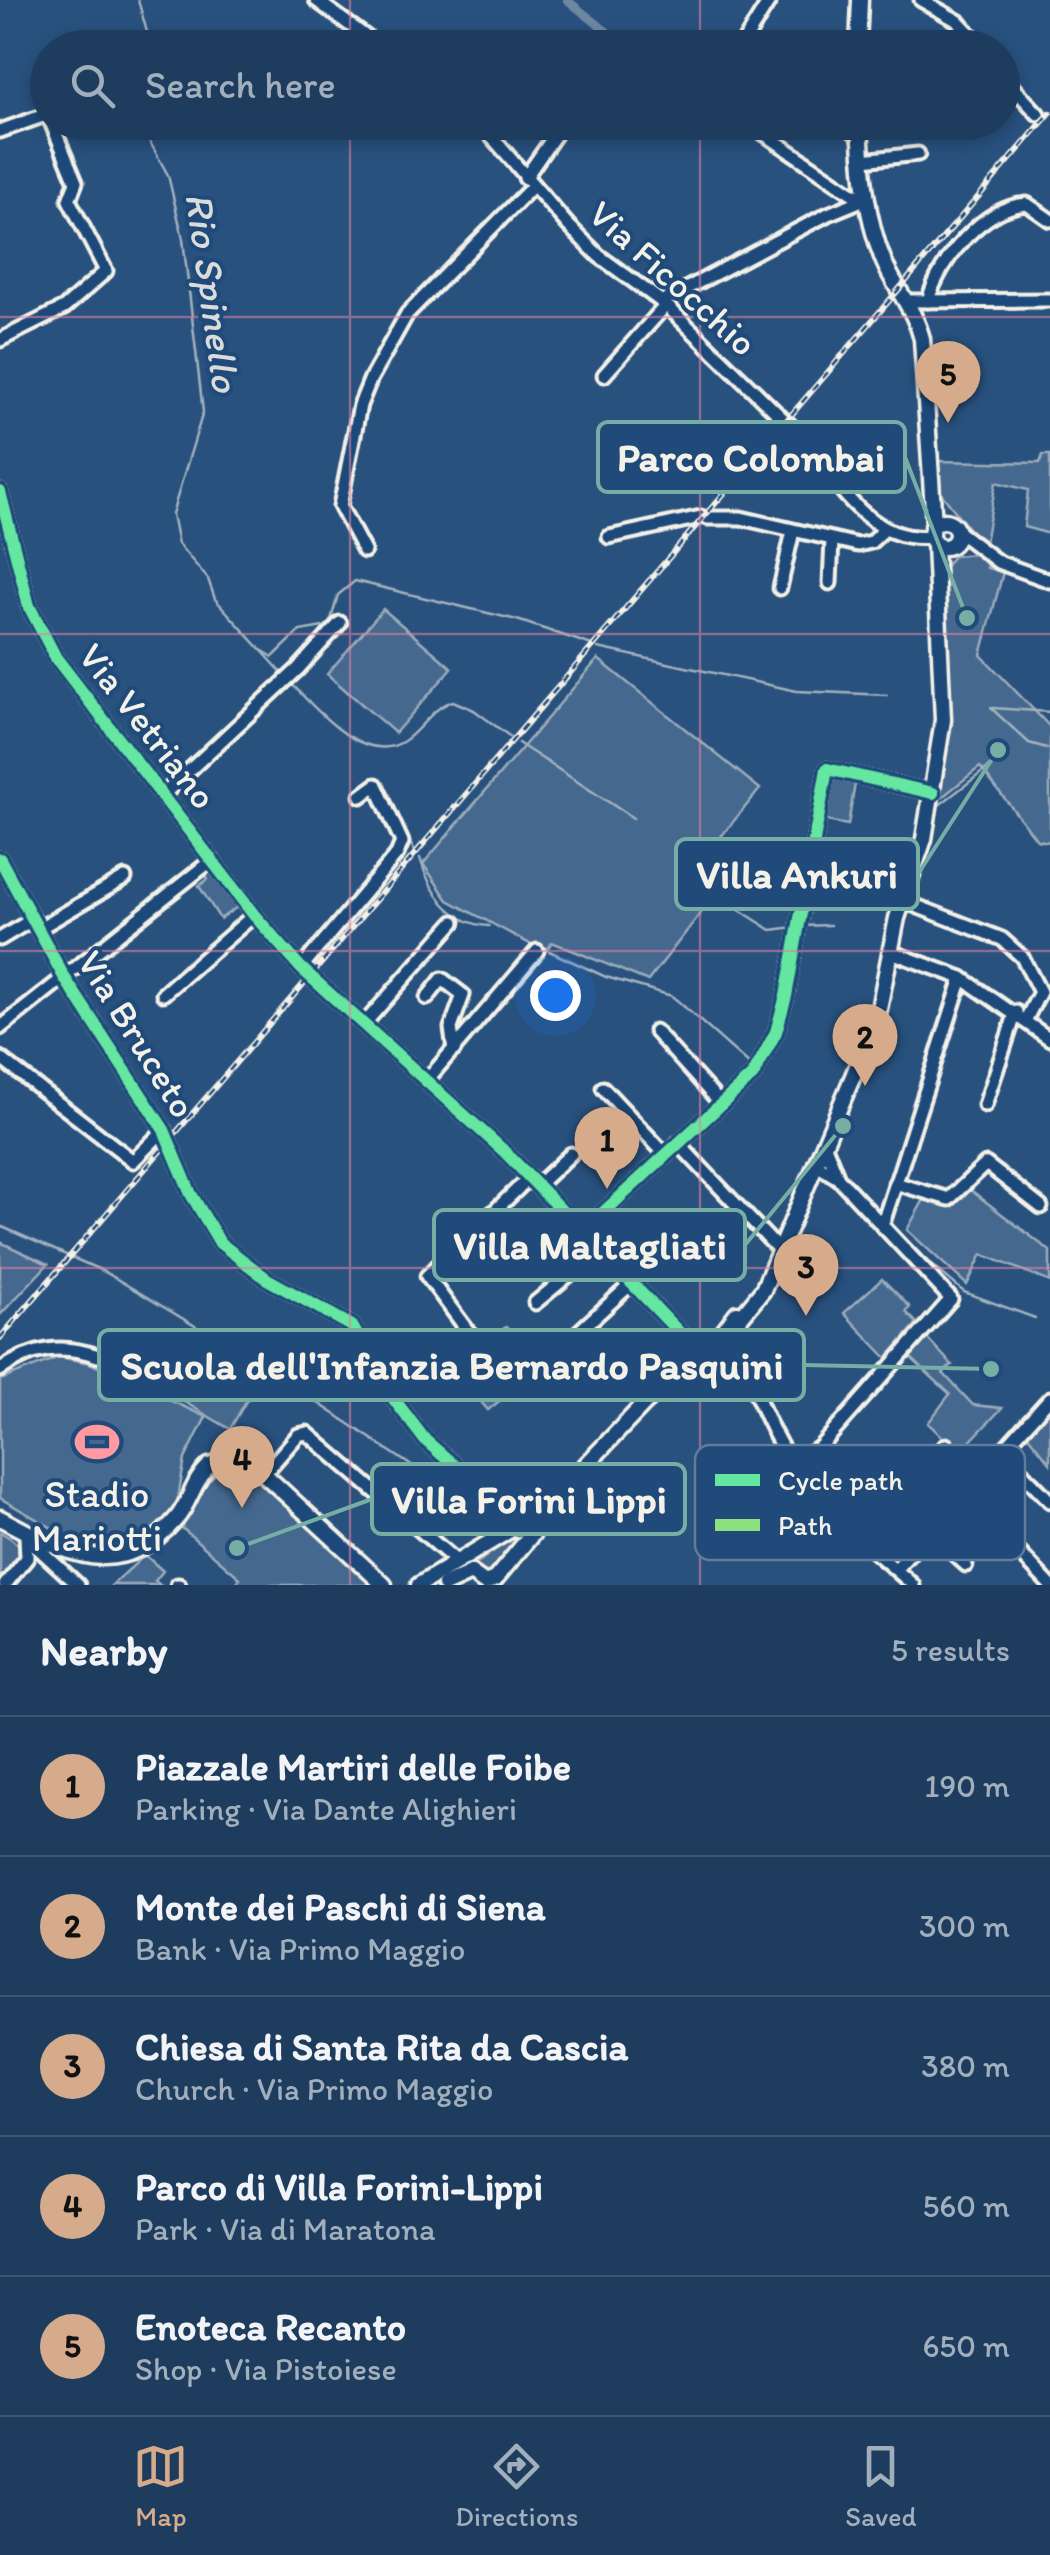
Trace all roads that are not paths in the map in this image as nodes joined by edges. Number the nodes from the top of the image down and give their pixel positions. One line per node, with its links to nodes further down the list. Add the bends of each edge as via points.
1 (316, 0): 5 (street)
2 (770, 0): 6 (street)
3 (860, 0): 7 (main road)
4 (921, 0): 8 (street)
5 (357, 30)
6 (751, 30)
7 (859, 30)
8 (966, 30)
9 (1020, 94): 10 (street)
10 (1038, 114)
11 (30, 120): 12 (street)
12 (0, 130)
13 (58, 140): 29 (street, via 76,182 70,200 106,270 64,308)
14 (494, 140): 20 (street, Via Ficocchio)
15 (554, 140): 20 (street)
16 (774, 140): 21 (street)
17 (861, 140): 19 (main road)
18 (918, 154): 19 (street)
19 (864, 167): 21 (main road)
20 (529, 182): 28 (street, Via Ficocchio, via 599,256); 37 (street, via 407,314 371,378 340,506)
21 (860, 196): 22 (street); 23 (main road)
22 (828, 214): 23 (street, via 854,210); 28 (street)
23 (871, 216): 26 (main road, via 886,266)
24 (1050, 220): 27 (street, via 1027,204 992,214 933,282)
25 (1050, 300): 27 (street)
26 (908, 301): 27 (street); 34 (main road, via 922,340 930,485)
27 (928, 301)
28 (663, 304): 30 (street); 32 (street, Via Ficocchio, via 786,422)
29 (0, 340)
30 (604, 375)
31 (0, 492): 43 (street, Via Vetriano, via 40,631 76,689)
32 (884, 530): 34 (street); 36 (street, via 862,545)
33 (793, 531): 35 (street, via 705,517); 36 (street); 40 (street)
34 (944, 536): 38 (street); 42 (main road, via 936,567 942,730)
35 (609, 537)
36 (832, 540): 39 (street)
37 (364, 551)
38 (1050, 580)
39 (830, 583)
40 (780, 588)
41 (340, 623): 43 (street)
42 (934, 793): 48 (main road); 69 (street, via 827,769 774,1038 756,1071)
43 (164, 794): 45 (street, Via Vetriano)
44 (361, 796): 55 (street, via 376,784 402,842)
45 (212, 860): 49 (street, Via Vetriano); 56 (street)
46 (2, 865): 51 (street, Via Bruceto)
47 (126, 878): 51 (street)
48 (903, 901): 54 (main road); 60 (street, via 1002,939 1022,957 1040,992)
49 (254, 915): 55 (street, Via Vetriano); 58 (street)
50 (454, 922): 61 (street)
51 (36, 924): 52 (street); 56 (street, Via Bruceto)
52 (0, 939)
53 (537, 951): 65 (street)
54 (891, 952): 57 (street); 73 (main road, via 877,1019)
55 (301, 968): 61 (street, Via Vetriano)
56 (64, 976): 62 (street); 71 (street, Via Bruceto)
57 (962, 978): 60 (street); 79 (street)
58 (163, 994)
59 (427, 998): 65 (street, via 442,979 463,995 451,1028)
60 (1021, 1016): 64 (street); 70 (street)
61 (365, 1023): 67 (street, Via Vetriano)
62 (0, 1028)
63 (655, 1031): 69 (street)
64 (1050, 1039)
65 (454, 1050): 67 (street)
66 (0, 1058): 71 (street, via 132,1161)
67 (428, 1079): 78 (street, Via Vetriano)
68 (603, 1088): 75 (street)
69 (721, 1104): 72 (street)
70 (986, 1105)
71 (164, 1130): 101 (street, Via Bruceto, via 220,1242 268,1279 352,1326 425,1440)
72 (678, 1143): 75 (street); 86 (street)
73 (824, 1143): 76 (main road); 77 (street)
74 (570, 1154): 78 (street)
75 (666, 1154): 84 (street)
76 (815, 1164): 77 (street); 86 (main road)
77 (838, 1178): 83 (street)
78 (534, 1181): 81 (street); 84 (street, Via Vetriano)
79 (895, 1183): 80 (street, via 952,1198 986,1164); 83 (street)
80 (1046, 1211)
81 (488, 1216): 82 (street, via 518,1250); 87 (street, via 428,1278 512,1388)
82 (544, 1217)
83 (882, 1226): 95 (street, via 951,1299)
84 (582, 1232): 85 (street, Via Vetriano)
85 (598, 1250): 87 (street, Via Vetriano); 88 (street)
86 (779, 1250): 89 (main road)
87 (630, 1285): 90 (street, Via Vetriano)
88 (535, 1303)
89 (726, 1343): 90 (main road); 94 (street); 103 (main road, via 657,1401)
90 (699, 1353): 101 (main road, via 557,1498)
91 (98, 1356): 92 (street, via 52,1347)
92 (0, 1370)
93 (1050, 1398): 96 (street)
94 (784, 1445)
95 (821, 1445)
96 (1008, 1445)
97 (264, 1474): 102 (main road, via 236,1459 210,1466 173,1523 120,1557 85,1559); 109 (street, via 302,1433 312,1436); 116 (main road)
98 (1025, 1475): 99 (street)
99 (1050, 1501)
100 (0, 1518): 102 (main road)
101 (519, 1526): 103 (main road); 104 (main road)
102 (29, 1534): 114 (street, via 27,1558); 115 (street)
103 (530, 1538): 113 (main road)
104 (472, 1555): 109 (main road); 112 (main road)
105 (1025, 1559): 120 (street)
106 (885, 1560): 111 (street)
107 (905, 1560): 111 (street)
108 (960, 1560): 110 (street)
109 (456, 1561): 117 (main road)
110 (966, 1566)
111 (896, 1570): 119 (street)
112 (471, 1574): 113 (main road); 118 (main road)
113 (492, 1583)
114 (5, 1585)
115 (78, 1585)
116 (384, 1585)
117 (419, 1585)
118 (445, 1585)
119 (913, 1585)
120 (1050, 1585)

